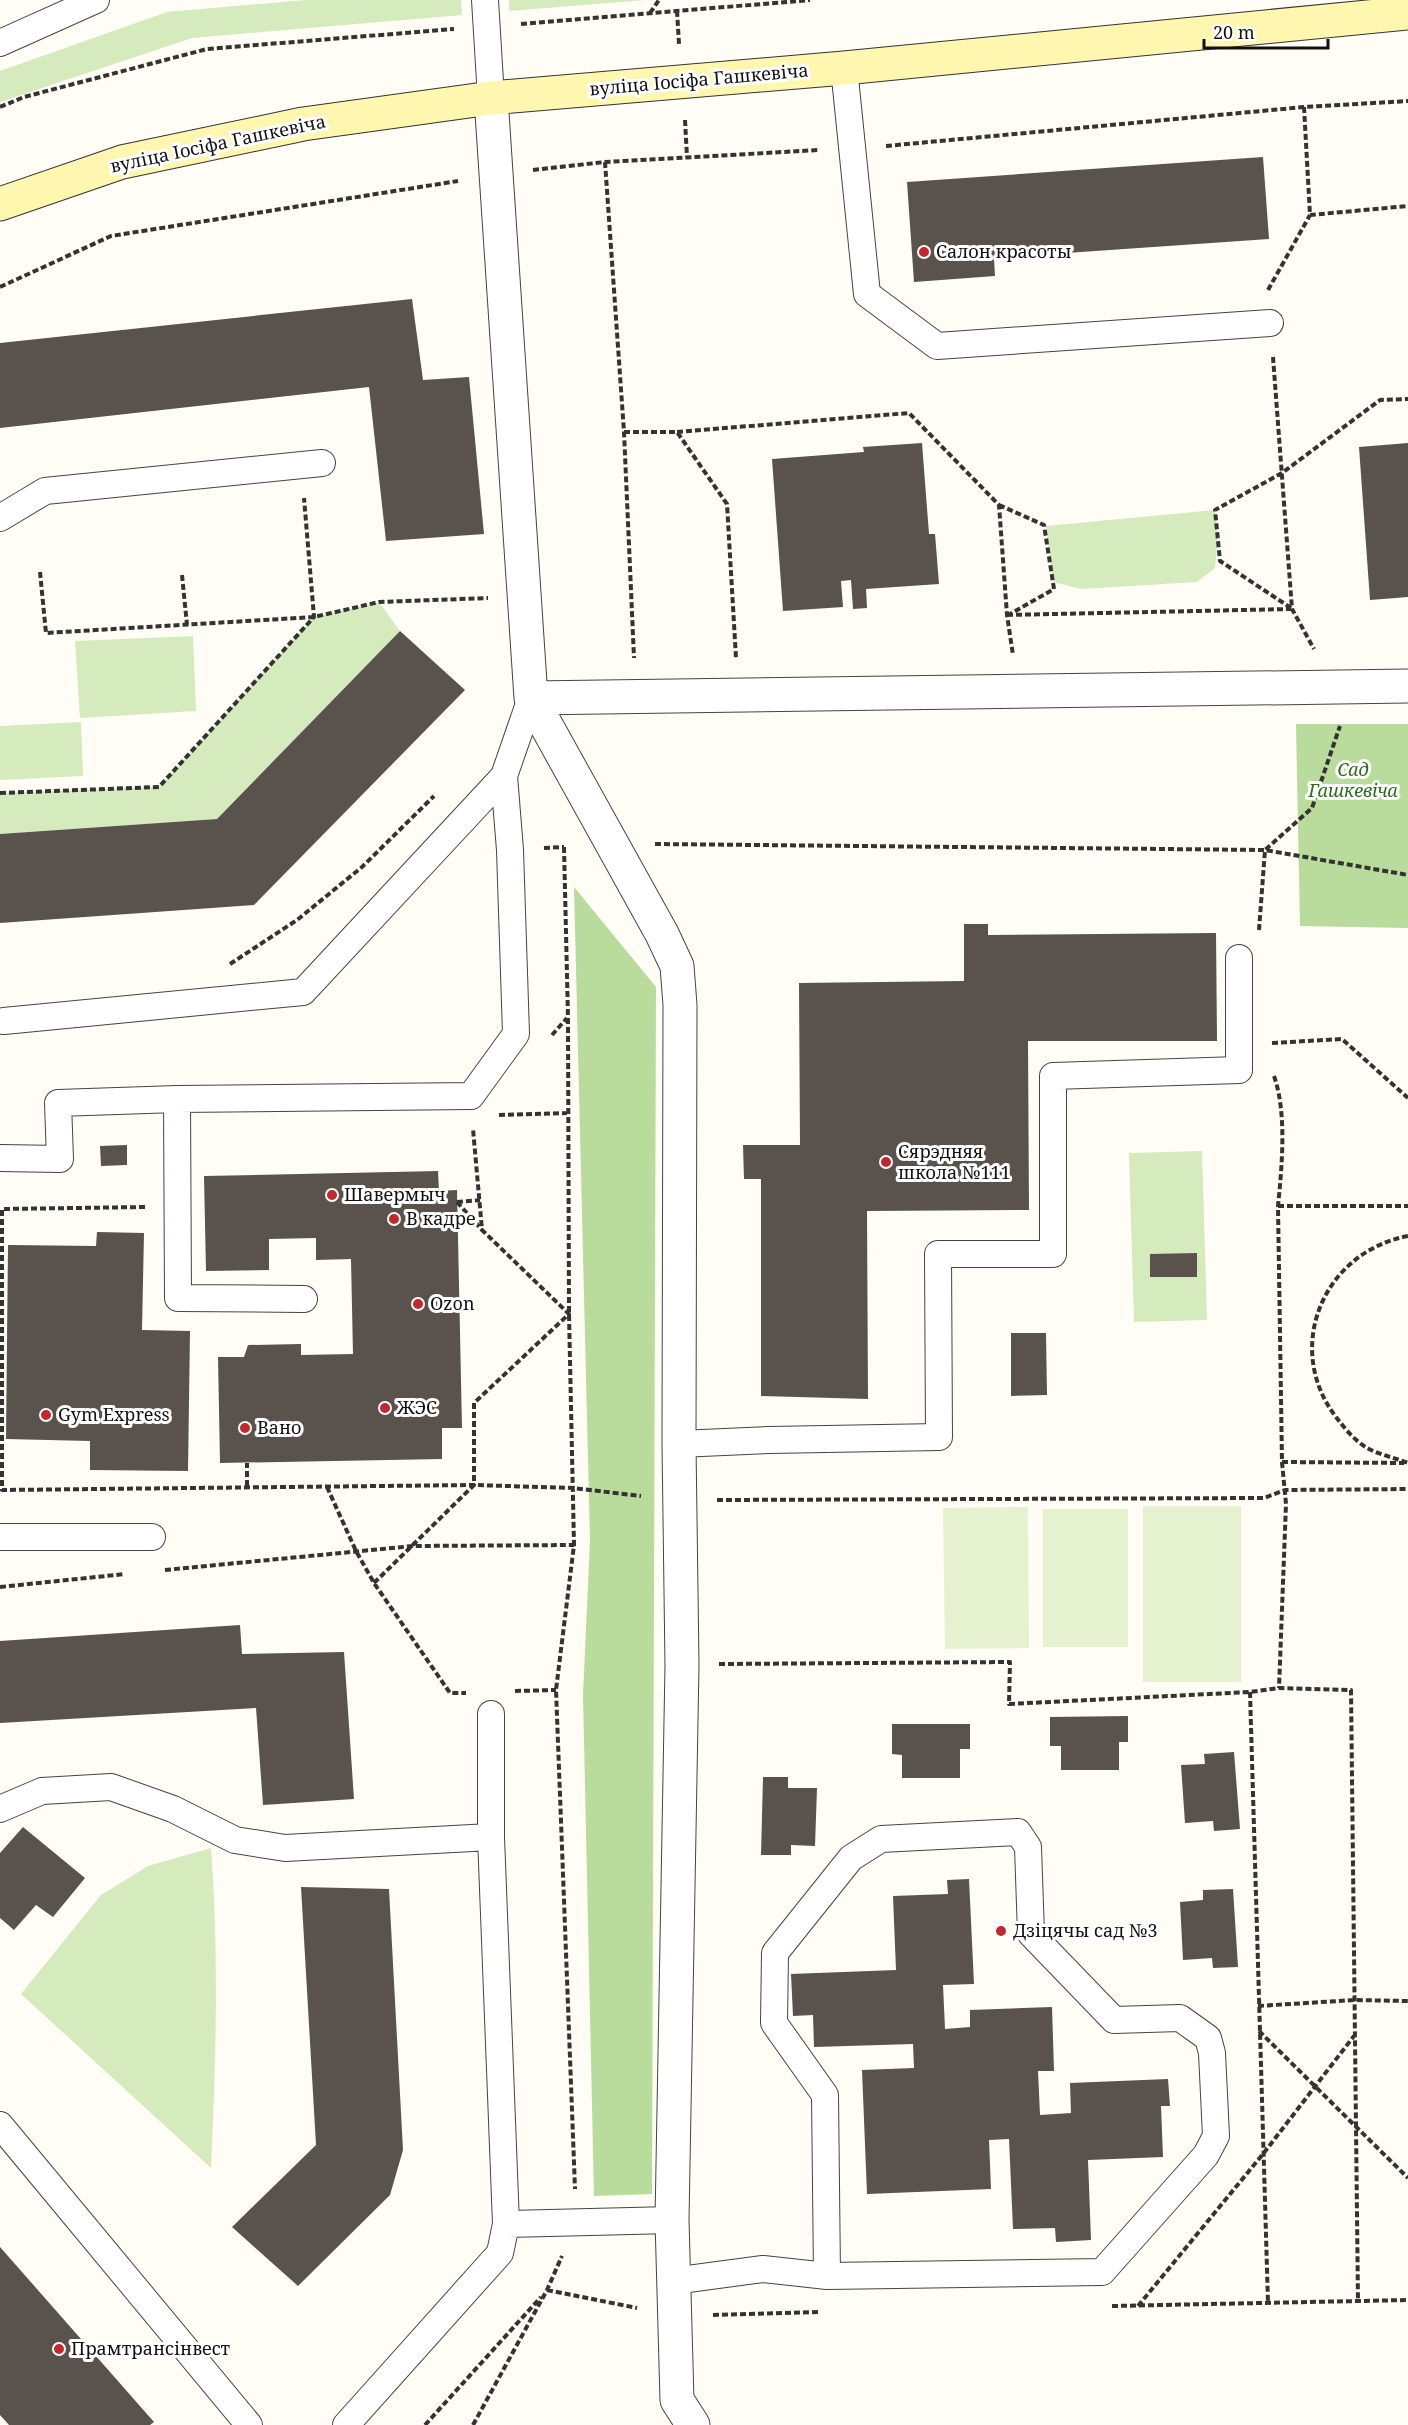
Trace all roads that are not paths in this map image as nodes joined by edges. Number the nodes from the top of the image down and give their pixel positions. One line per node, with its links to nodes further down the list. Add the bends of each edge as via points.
1 (96, 0): 4 (lane)
2 (485, 0): 6 (lane)
3 (1408, 13): 5 (street, вуліца Іосіфа Гашкевіча)
4 (0, 43)
5 (844, 68): 6 (street, вуліца Іосіфа Гашкевіча); 8 (lane, via 867,294 937,346)
6 (491, 98): 7 (street, вуліца Іосіфа Гашкевіча, via 303,124 122,162); 12 (street)
7 (0, 204)
8 (1270, 323)
9 (311, 463): 10 (lane, via 45,491)
10 (0, 518)
11 (1408, 686): 12 (street)
12 (531, 698): 13 (lane); 19 (street, via 677,966)
13 (504, 776): 15 (lane, via 303,992); 16 (lane, via 516,1034 471,1096)
14 (1239, 957): 19 (lane, via 1239,1070 1053,1076 1053,1254 938,1254 939,1437)
15 (4, 1021)
16 (177, 1099): 17 (lane, via 58,1103 60,1159); 18 (lane, via 178,1298)
17 (0, 1158)
18 (304, 1299)
19 (679, 1444): 26 (street, via 682,1665)
20 (0, 1537): 21 (lane)
21 (152, 1537)
22 (490, 1714): 24 (lane)
23 (0, 1809): 24 (lane, via 42,1791 111,1787 173,1809 235,1840 285,1848)
24 (491, 1838): 27 (lane)
25 (0, 2125): 30 (lane)
26 (672, 2220): 27 (lane); 29 (street)
27 (506, 2224): 31 (lane, via 500,2253)
28 (827, 2276): 28 (lane, via 1102,2272 1206,2155 1216,2136 1208,2038 1180,2018 1113,2020 1031,1934 1028,1847 1018,1833 881,1839 851,1858 775,1953 774,2023 825,2095); 29 (lane, via 763,2269)
29 (674, 2282): 32 (street, via 677,2400)
30 (249, 2425)
31 (346, 2425)
32 (693, 2425)

